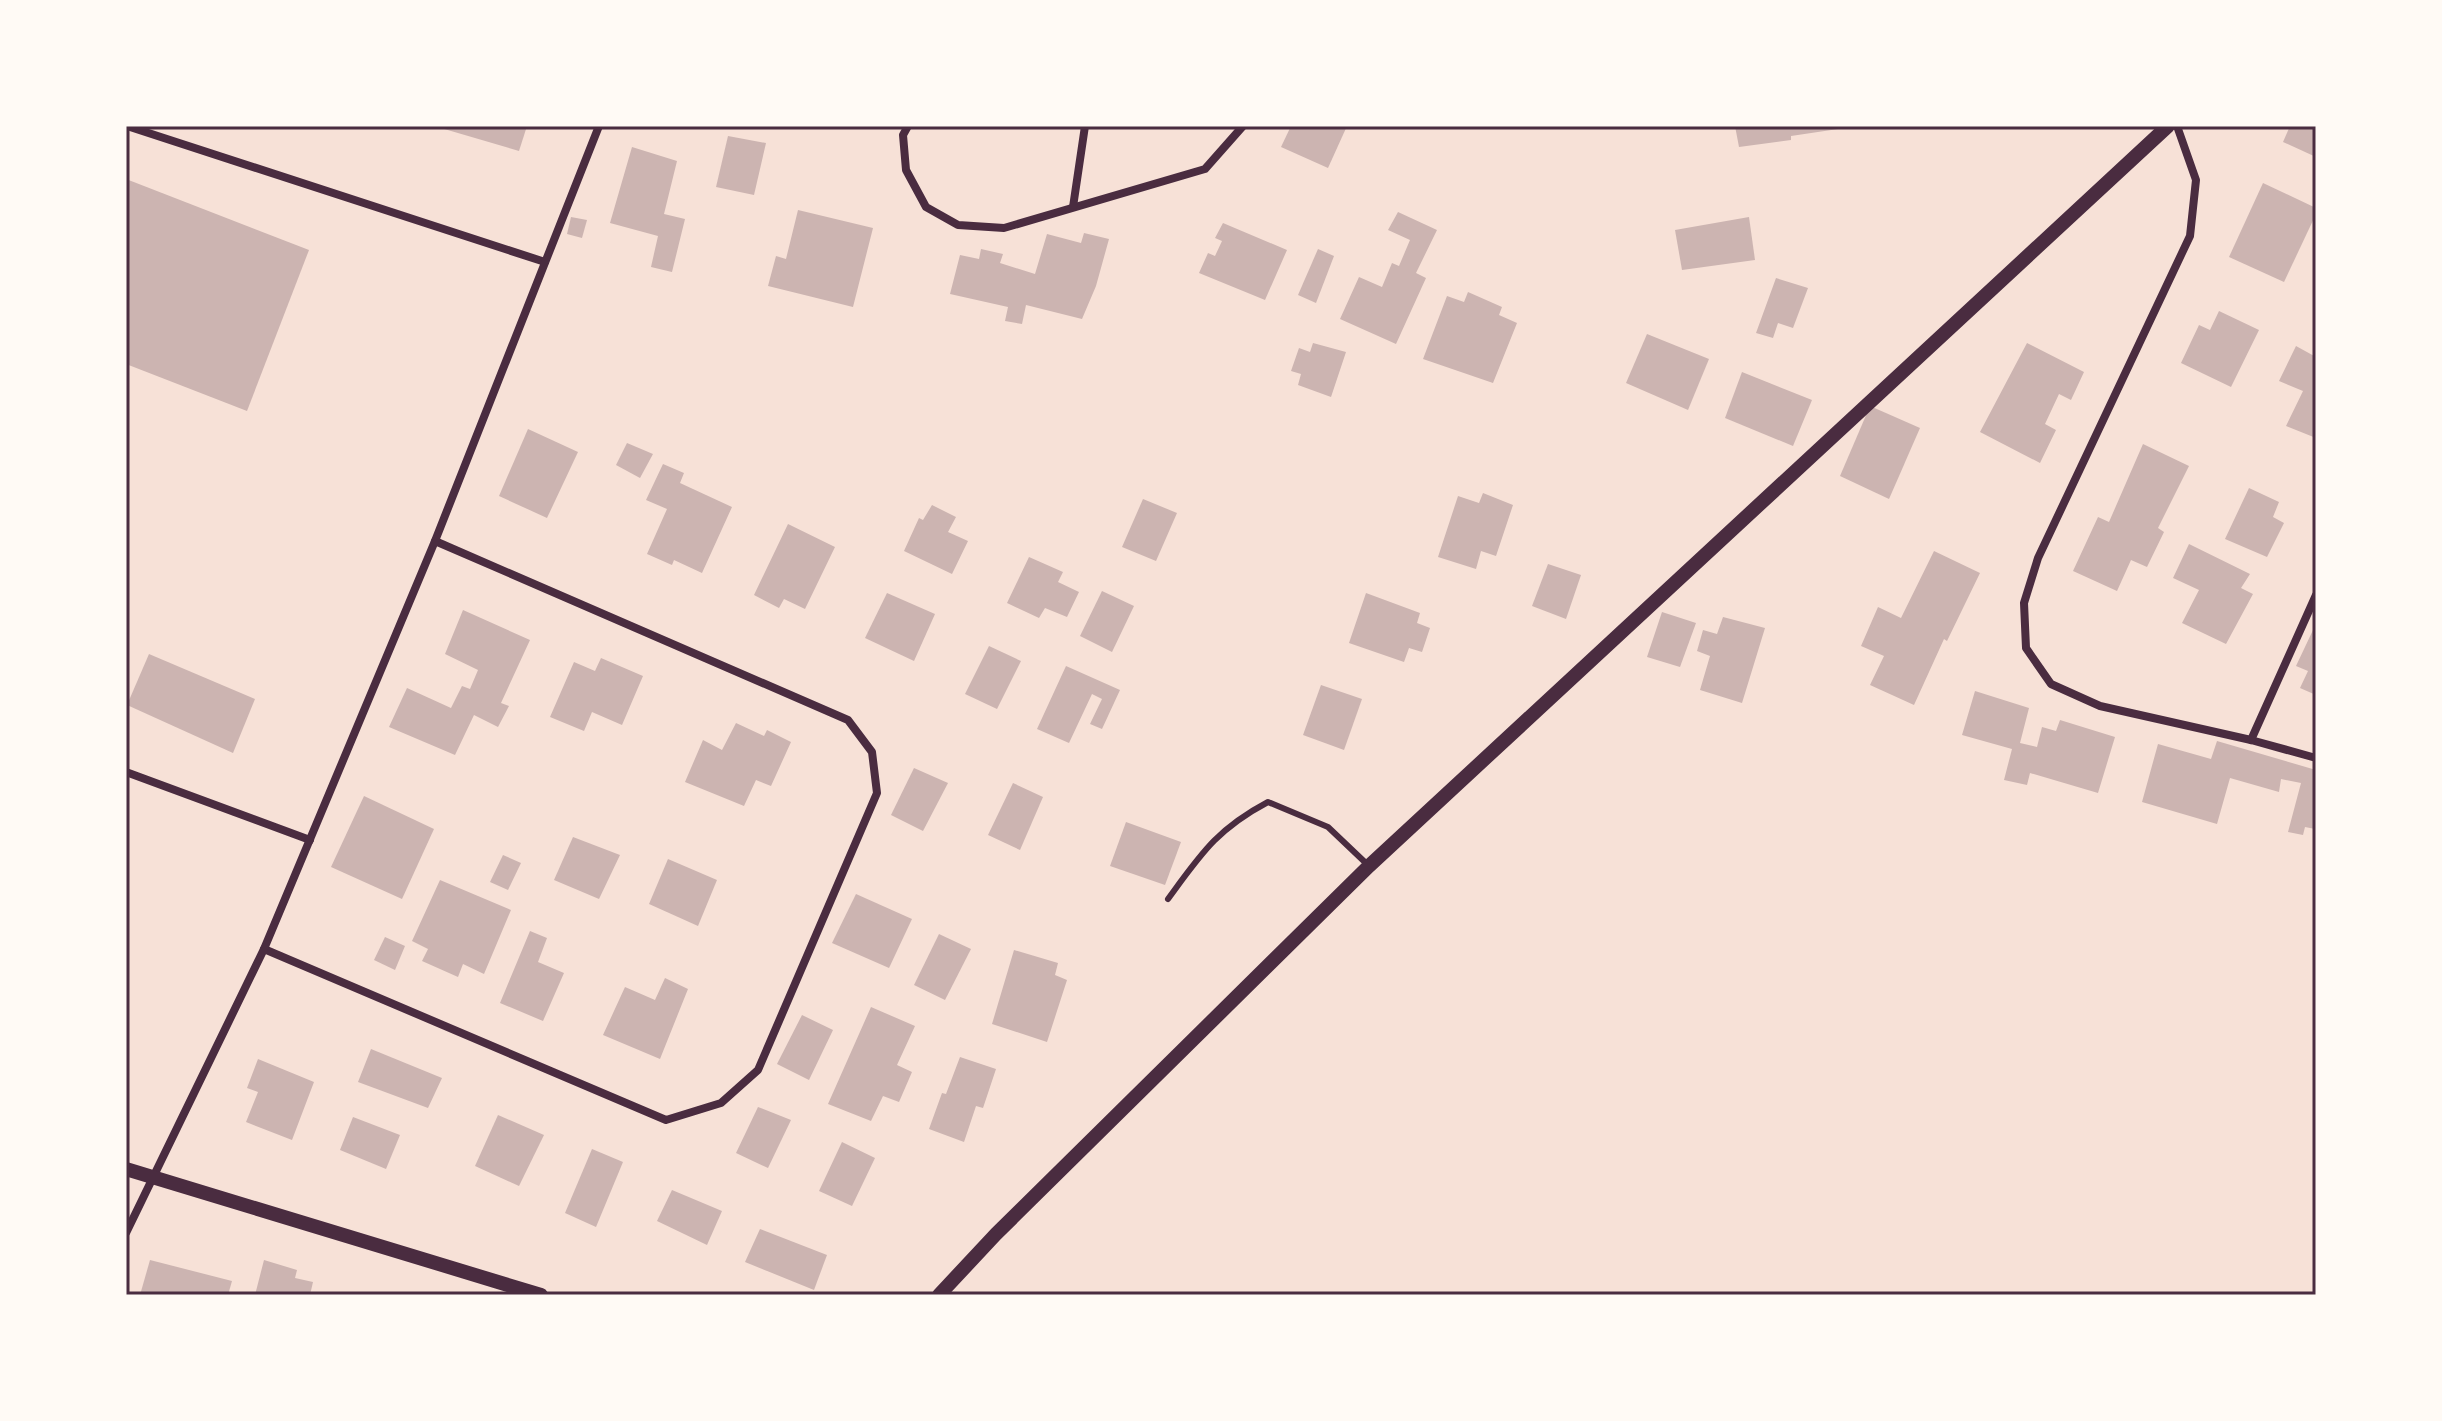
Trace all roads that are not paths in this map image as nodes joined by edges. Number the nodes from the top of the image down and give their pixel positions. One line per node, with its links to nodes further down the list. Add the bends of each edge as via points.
1 (127, 126): 9 (street)
2 (599, 126): 9 (street)
3 (908, 126): 8 (street, via 903,135 906,170 926,207 958,225 1004,228)
4 (1085, 126): 8 (street)
5 (1243, 126): 8 (street, via 1205,169)
6 (2168, 126): 16 (street)
7 (2177, 126): 12 (street, via 2196,180 2190,236 2038,558 2024,603 2026,648 2051,684 2100,706)
8 (1073, 207)
9 (545, 262): 10 (street)
10 (435, 541): 15 (street); 18 (street, via 848,720 872,752 877,793 758,1070 721,1103 666,1120)
11 (2316, 595): 12 (street)
12 (2251, 740): 13 (street)
13 (2316, 758)
14 (126, 772): 15 (street)
15 (310, 840): 18 (street)
16 (1369, 866): 17 (lane, via 1328,827 1268,802 1238,818 1204,849); 23 (street)
17 (1168, 899)
18 (264, 949): 20 (street)
19 (126, 1169): 20 (street)
20 (154, 1178): 21 (street); 22 (street)
21 (126, 1233)
22 (541, 1295)
23 (939, 1295)

